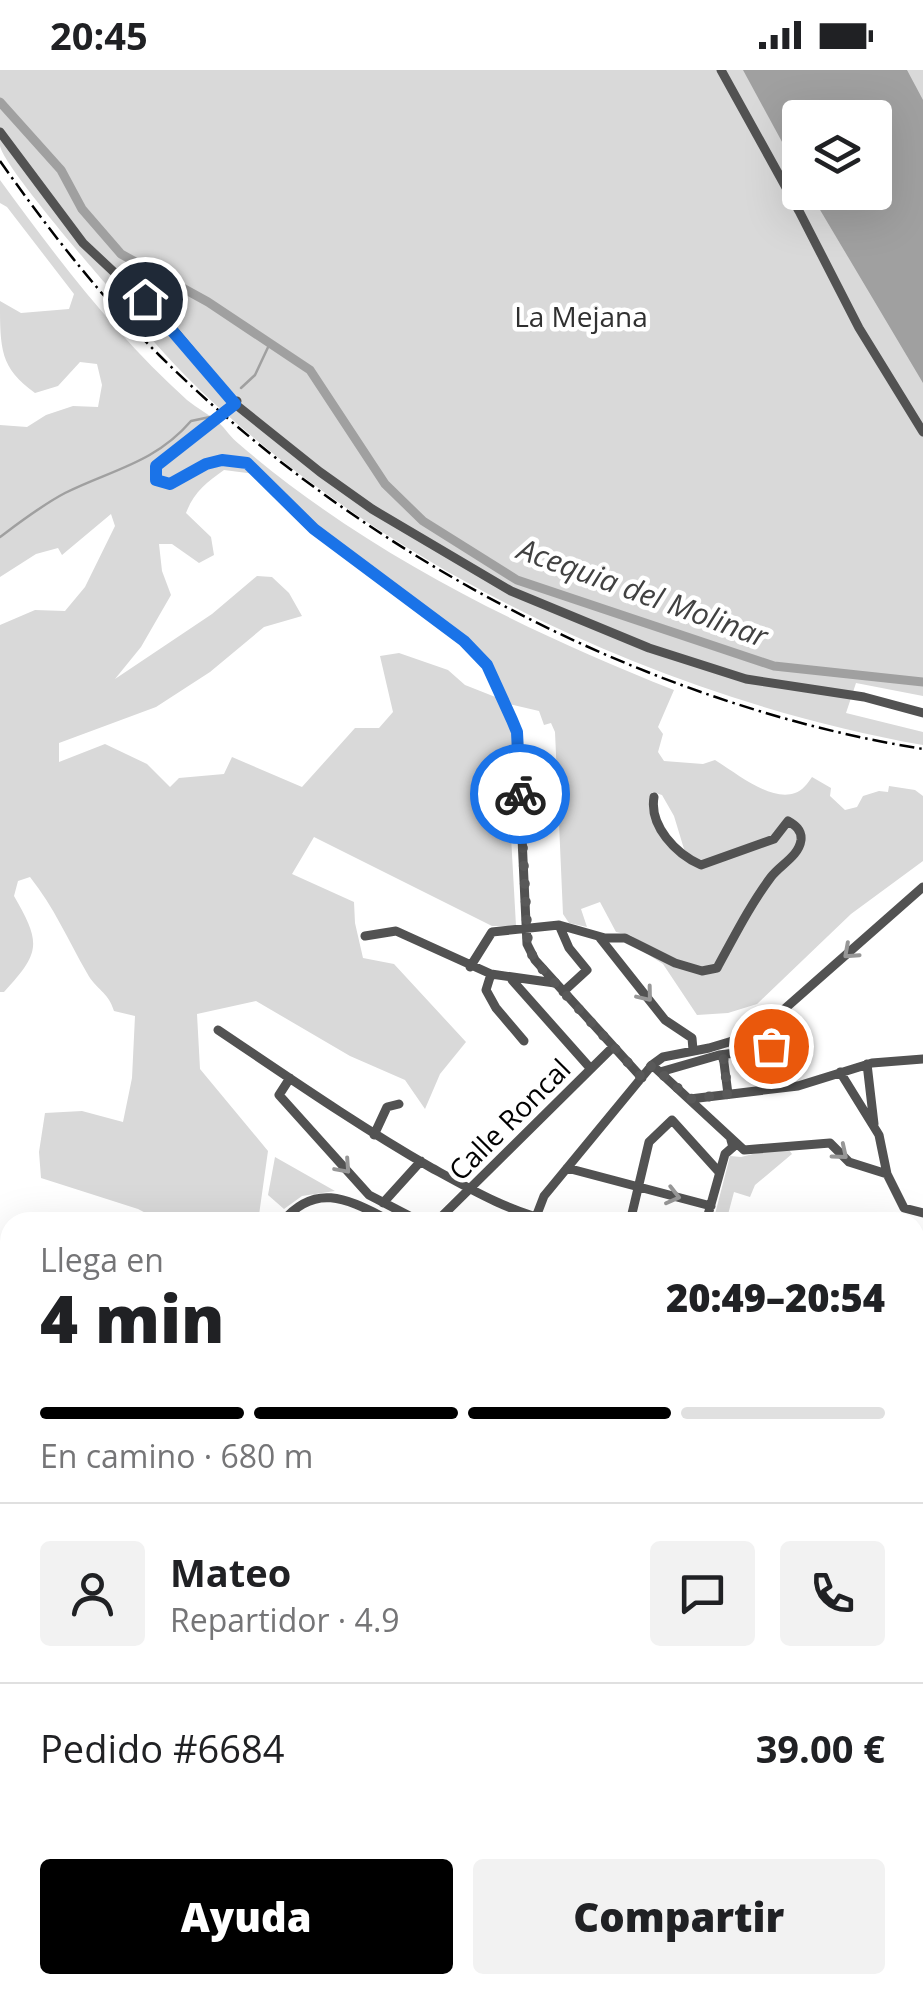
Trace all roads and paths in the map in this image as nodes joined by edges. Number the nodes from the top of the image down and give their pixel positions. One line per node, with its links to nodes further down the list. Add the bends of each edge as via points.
1 (721, 70): 4 (street, via 858,328)
2 (0, 132): 3 (street, via 83,243 166,321)
3 (237, 402): 5 (street, via 372,510 565,616 746,679); 9 (street, via 156,466 156,480 170,484 222,460 247,463 314,529 487,665 517,732)
4 (923, 432)
5 (923, 712)
6 (654, 797): 11 (street, via 663,832 701,866 774,839 788,821 801,840 764,887 717,968 702,971 625,938)
7 (923, 887): 21 (street, one-way to 21, via 764,1027)
8 (559, 925): 9 (street); 11 (street); 16 (street, via 587,970)
9 (526, 931): 12 (street, via 492,932); 15 (street, via 534,960)
10 (366, 936): 12 (street, via 396,931)
11 (598, 936): 21 (street, one-way to 21, via 666,1020 692,1038)
12 (470, 966): 13 (street)
13 (491, 974): 14 (street); 19 (street, via 486,990)
14 (512, 980): 15 (street); 26 (street)
15 (554, 983): 16 (street)
16 (563, 992): 20 (street)
17 (218, 1030): 28 (street)
18 (788, 1040): 22 (street)
19 (524, 1041)
20 (613, 1047): 26 (street, Calle Roncal); 29 (street)
21 (693, 1050): 25 (street, via 663,1058)
22 (723, 1055): 25 (street); 30 (street)
23 (923, 1058): 24 (street)
24 (870, 1063): 27 (street); 33 (street)
25 (656, 1068): 29 (street); 31 (street)
26 (590, 1070): 42 (street, Calle Roncal)
27 (840, 1072): 30 (street, via 798,1086); 33 (street)
28 (290, 1078): 34 (street); 43 (street, one-way to 43, via 278,1095)
29 (642, 1078): 38 (street)
30 (728, 1094): 31 (street)
31 (690, 1099): 35 (street)
32 (399, 1104): 34 (street, via 387,1107)
33 (876, 1131): 40 (street)
34 (374, 1135): 36 (street)
35 (732, 1140): 37 (street); 39 (street); 40 (street, one-way to 40, via 751,1151 830,1142 850,1162)
36 (421, 1161): 42 (street); 43 (street)
37 (709, 1162): 39 (street); 41 (street, via 672,1120 649,1142)
38 (567, 1168): 41 (street); 50 (street)
39 (719, 1172): 44 (street)
40 (887, 1174): 53 (street, via 904,1208)
41 (637, 1187): 44 (street, one-way to 44); 51 (street)
42 (469, 1188): 48 (street, Calle Roncal); 49 (street)
43 (383, 1203): 47 (street)
44 (711, 1206): 52 (street)
45 (291, 1212): 46 (street, via 327,1197)
46 (372, 1212)
47 (401, 1212)
48 (446, 1212)
49 (518, 1212)
50 (537, 1212)
51 (632, 1212)
52 (709, 1212)
53 (919, 1212)

